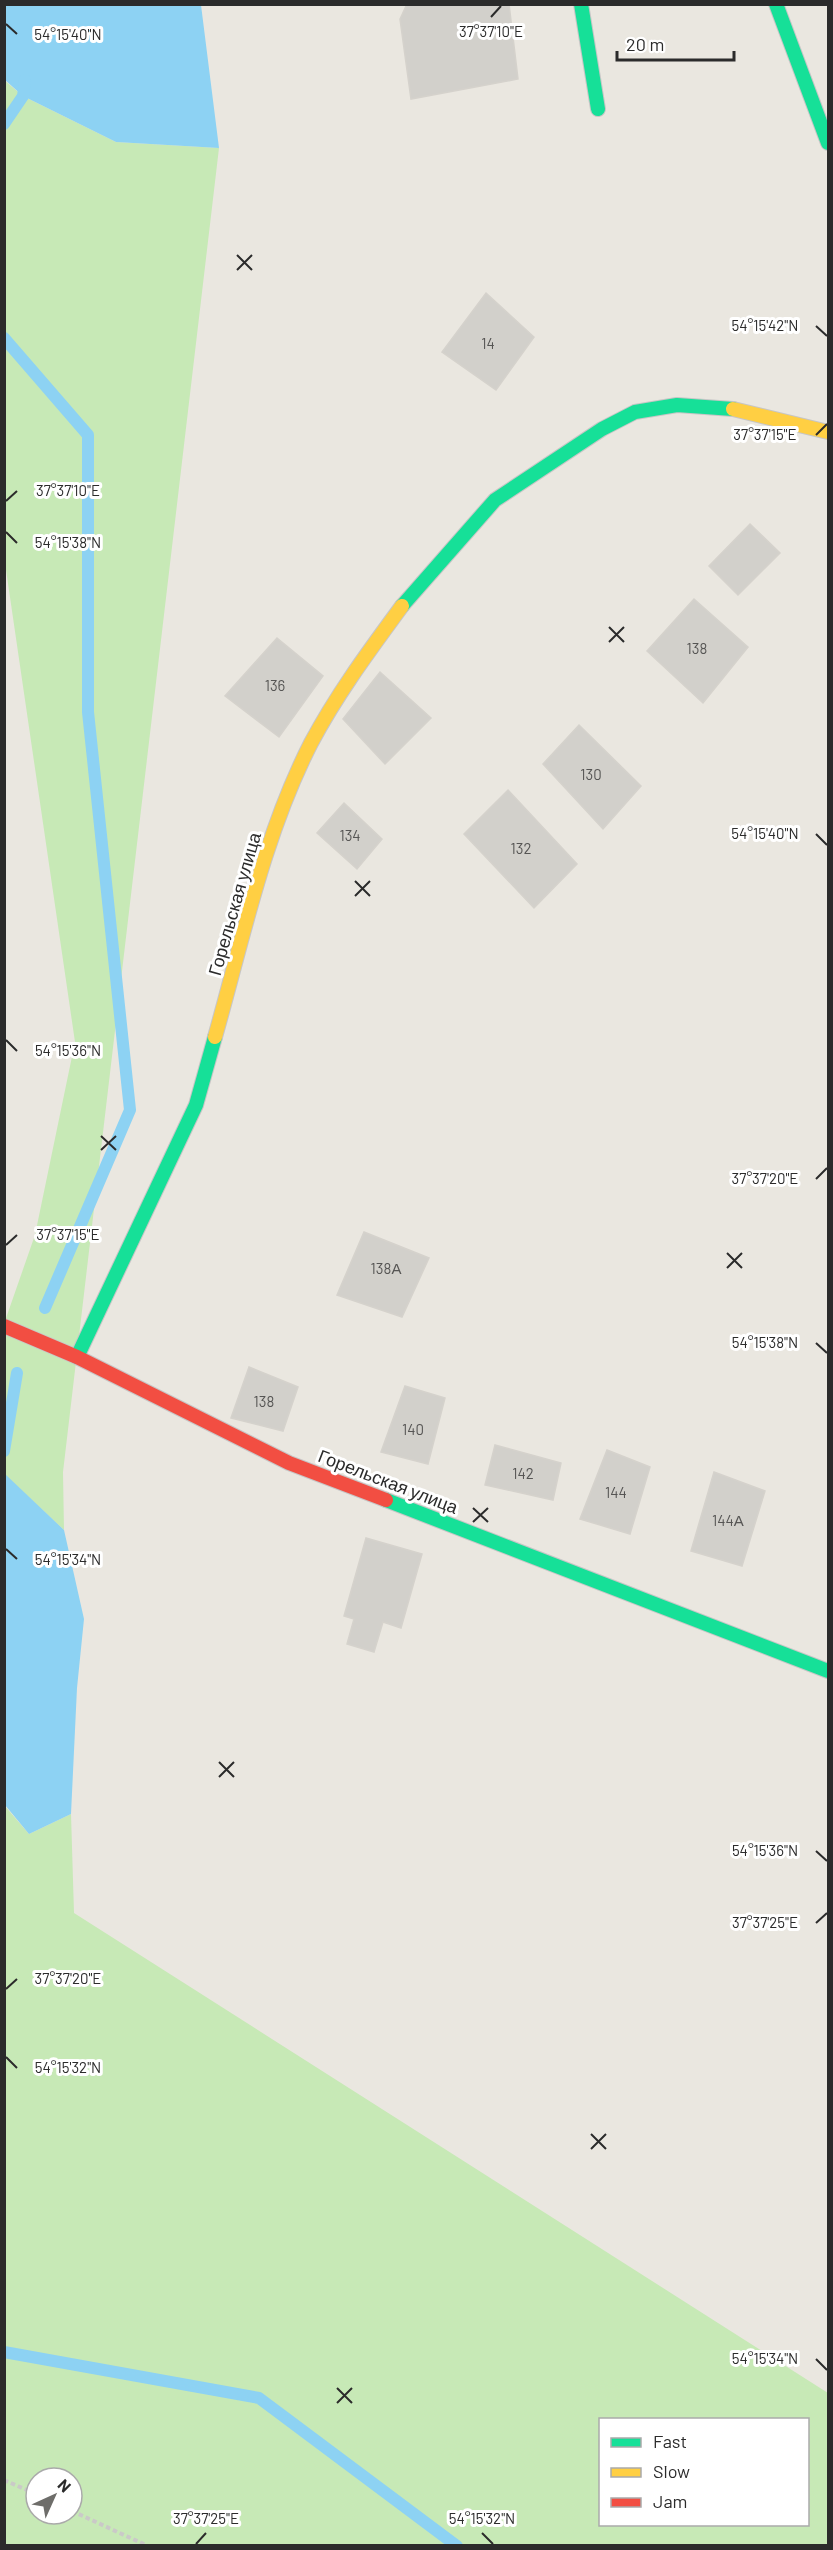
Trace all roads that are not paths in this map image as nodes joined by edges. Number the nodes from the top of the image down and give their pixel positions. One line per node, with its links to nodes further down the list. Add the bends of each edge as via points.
1 (581, 4): 3 (street)
2 (776, 4): 4 (street)
3 (598, 109)
4 (828, 143)
5 (828, 432): 7 (street, Горельская улица, via 739,410 677,405 635,412 602,429 495,500 412,592 345,684 311,744 270,840 196,1105)
6 (4, 1326): 7 (street, Горельская улица)
7 (77, 1357): 8 (street, Горельская улица, via 289,1463)
8 (828, 1671)

